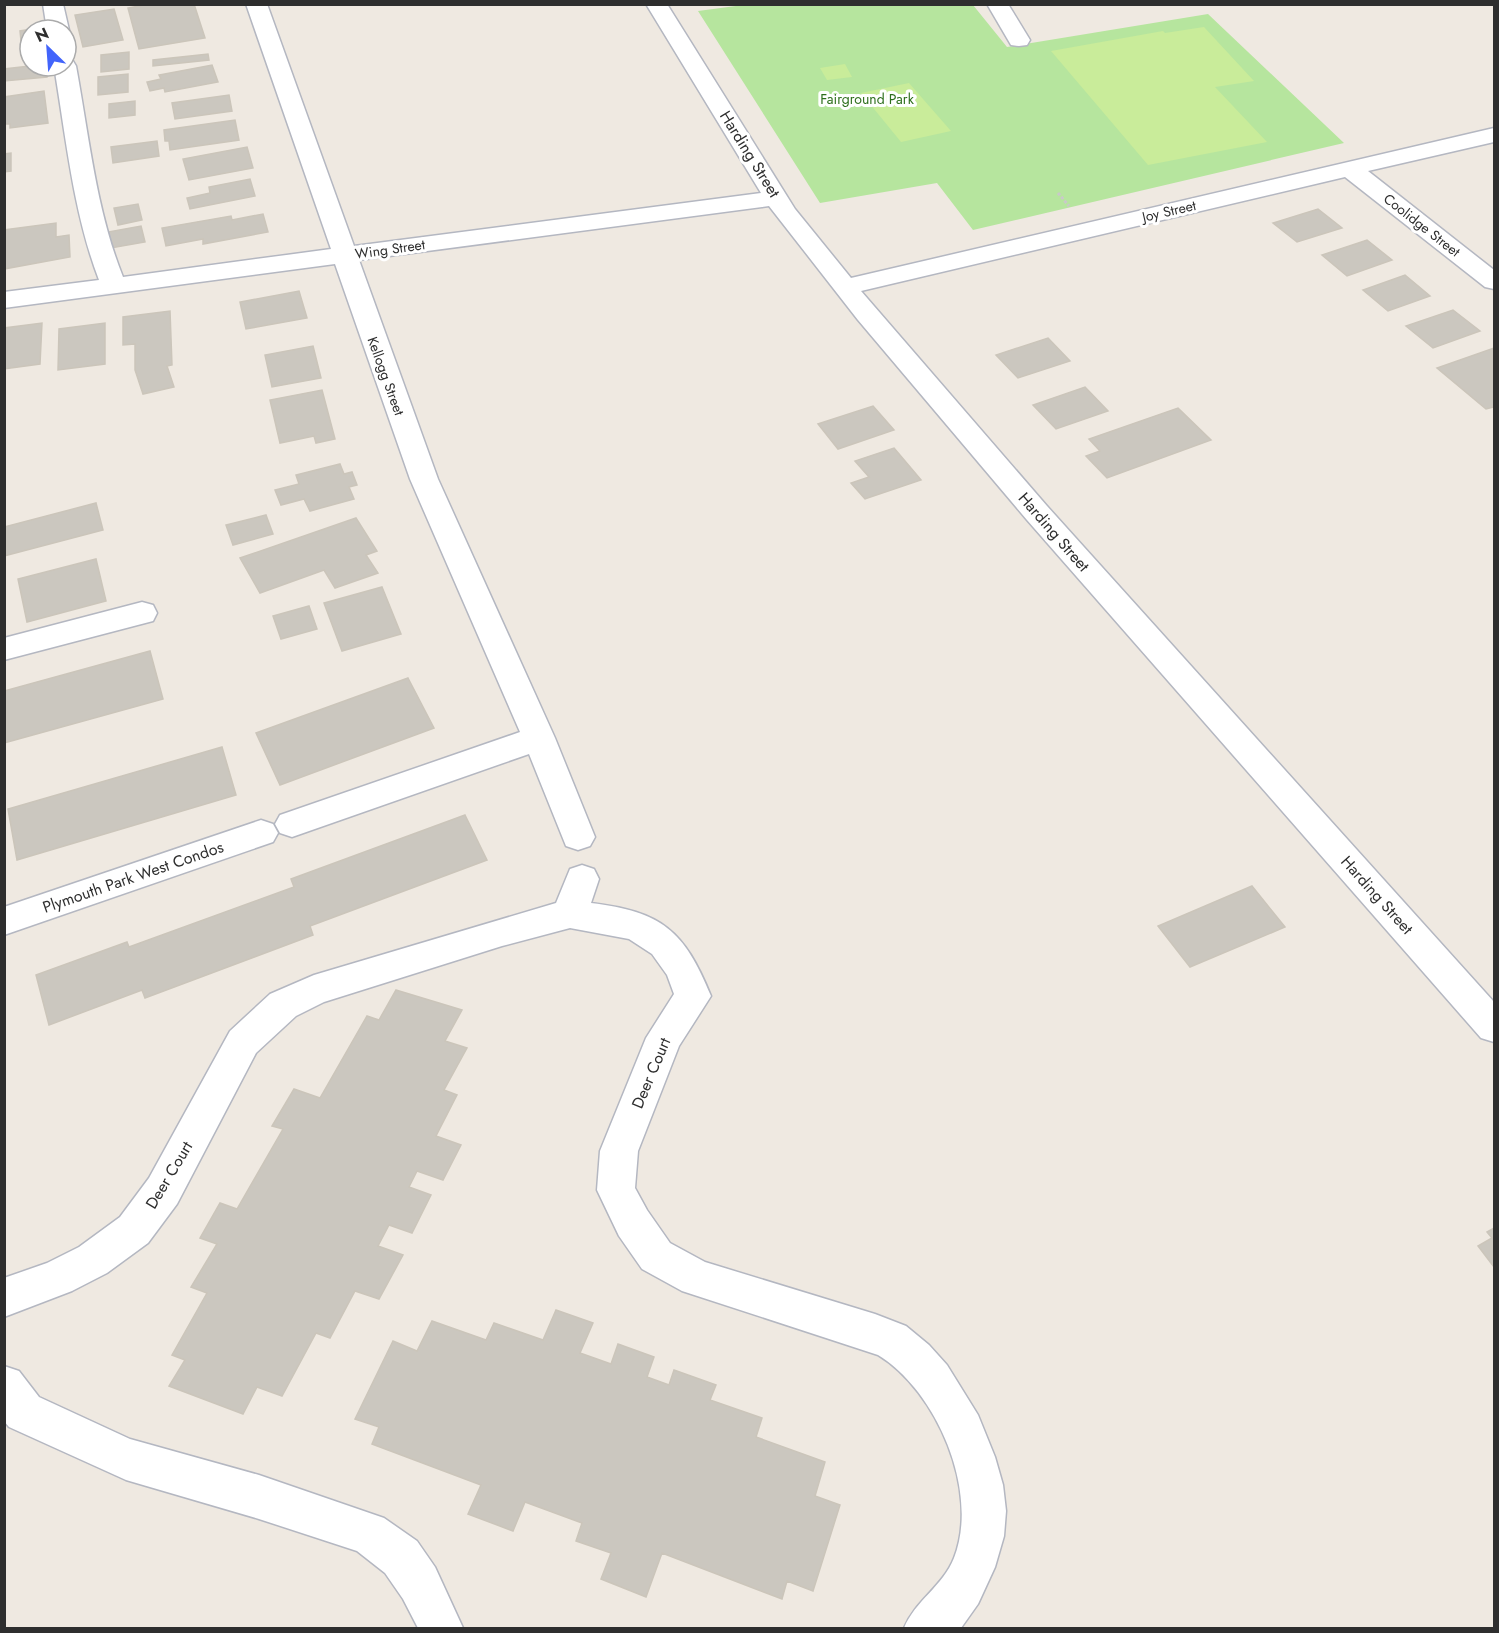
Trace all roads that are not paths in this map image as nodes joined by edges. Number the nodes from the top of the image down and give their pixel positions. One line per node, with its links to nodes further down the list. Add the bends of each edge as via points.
1 (256, 4): 9 (street, Kellogg Street)
2 (656, 4): 8 (street, Harding Street)
3 (997, 4): 4 (street)
4 (1019, 40)
5 (67, 78): 11 (street, via 99,248)
6 (1494, 135): 7 (street, Joy Street)
7 (1350, 169): 10 (street, Coolidge Street); 12 (street, Joy Street)
8 (776, 198): 9 (street, Wing Street); 12 (street, Harding Street)
9 (343, 255): 11 (street, Wing Street); 16 (street, Kellogg Street, via 424,479)
10 (1494, 282)
11 (114, 286): 13 (street, Wing Street)
12 (844, 287): 21 (street, Harding Street, via 1037,513)
13 (4, 300)
14 (142, 613): 15 (street)
15 (4, 649)
16 (539, 738): 17 (street, Kellogg Street); 20 (street, Plymouth Park West Condos)
17 (578, 837)
18 (582, 879): 19 (street)
19 (570, 914): 22 (street, Deer Court, via 314,990 283,1005 243,1042 163,1191 134,1230 93,1260); 25 (street, Deer Court, via 638,927 664,944 682,969 693,996 664,1038 619,1151 615,1190 656,1256 696,1278 895,1342 926,1371 951,1407 974,1455 983,1498 983,1535 971,1576 942,1619)
20 (4, 921)
21 (1494, 1028)
22 (4, 1298)
23 (4, 1386): 24 (street, via 24,1412 126,1459 369,1533 401,1557 419,1583)
24 (441, 1629)
25 (927, 1629)

